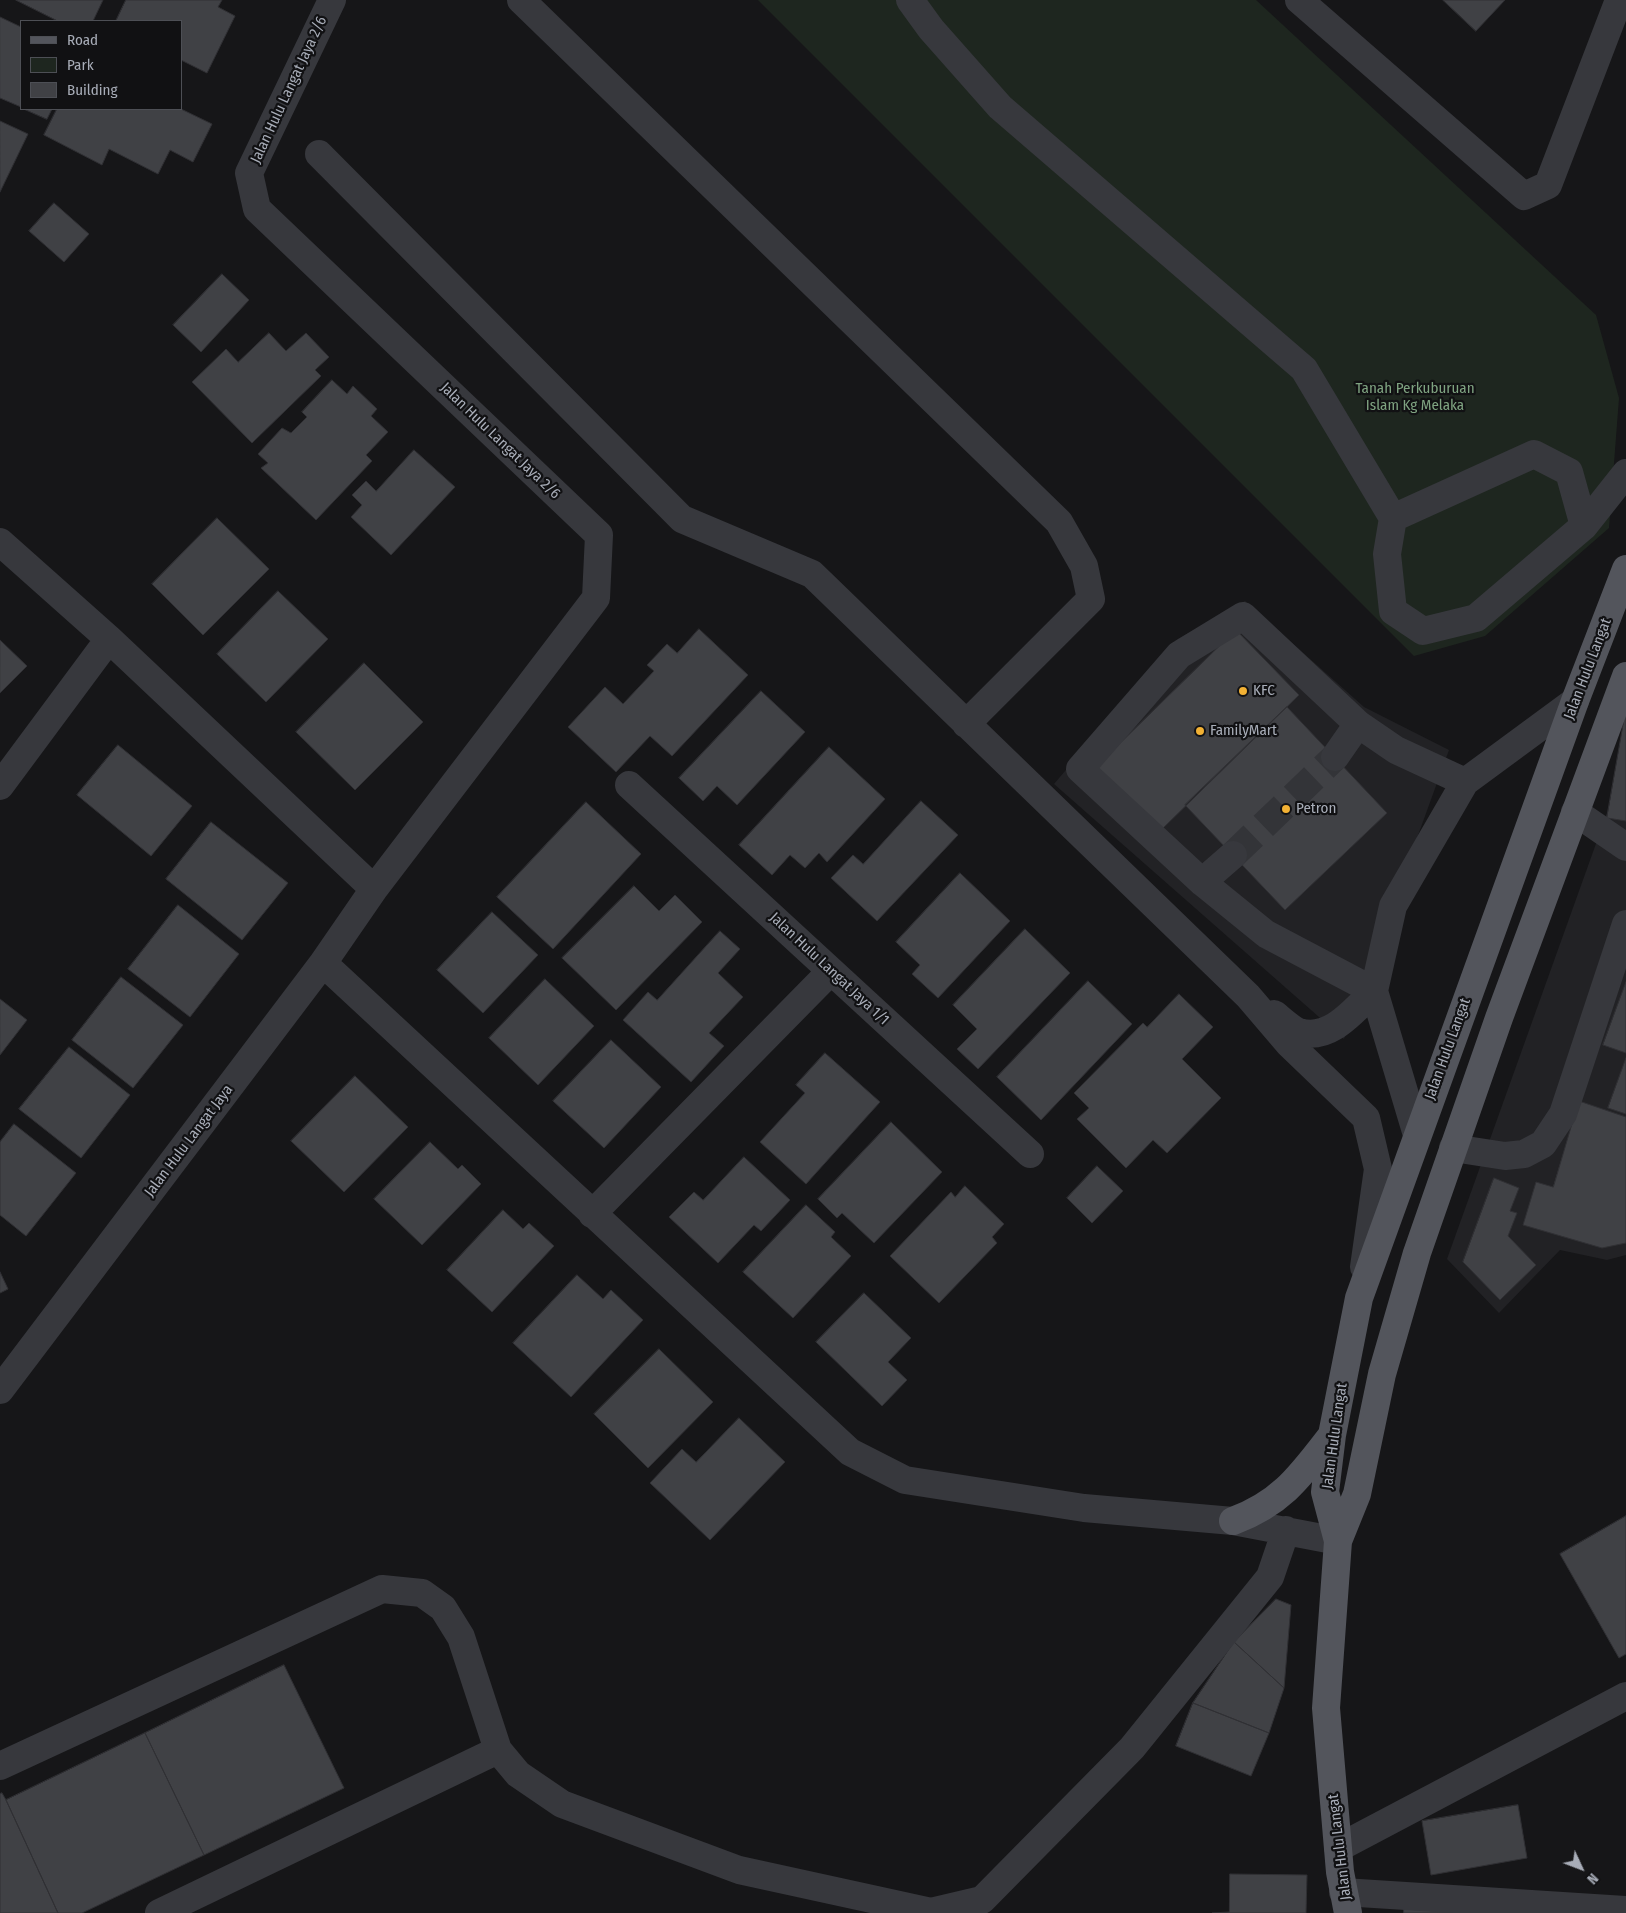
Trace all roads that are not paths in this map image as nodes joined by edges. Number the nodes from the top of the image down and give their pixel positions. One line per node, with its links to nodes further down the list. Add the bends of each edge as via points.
1 (332, 0): 25 (street, Jalan Hulu Langat Jaya 2/6, via 249,173 257,209 599,535 596,598)
2 (521, 0): 15 (street, via 1059,522 1084,566 1091,599)
3 (910, 0): 8 (street, via 931,29 1000,107 1304,369)
4 (1299, 0): 5 (street, via 1524,196 1548,185)
5 (1619, 0)
6 (320, 154): 15 (street, via 682,519 812,574)
7 (1626, 473): 9 (street)
8 (1393, 518): 9 (street, via 1534,454 1569,472); 9 (street, via 1387,554 1393,611 1423,631 1476,618)
9 (1584, 526)
10 (0, 542): 12 (street)
11 (1626, 569): 14 (main road, Jalan Hulu Langat)
12 (109, 639): 20 (street); 25 (street)
13 (1626, 676): 21 (main road, Jalan Hulu Langat)
14 (1575, 702): 18 (street); 31 (main road, Jalan Hulu Langat)
15 (966, 724): 30 (street)
16 (1358, 724): 17 (street); 18 (street, via 1396,750); 24 (street, via 1243,616 1179,655 1080,769)
17 (1335, 757)
18 (1465, 782): 29 (street, via 1393,906)
19 (629, 785): 28 (street, Jalan Hulu Langat Jaya 1/1)
20 (0, 786)
21 (1575, 812): 22 (street); 32 (main road, Jalan Hulu Langat)
22 (1626, 847)
23 (1232, 855): 24 (street)
24 (1202, 882): 29 (street, via 1266,934)
25 (374, 889): 27 (street, Jalan Hulu Langat Jaya)
26 (1626, 924): 32 (street, via 1563,1114 1543,1144 1524,1154 1506,1156)
27 (323, 963): 34 (street); 36 (street, Jalan Hulu Langat Jaya)
28 (831, 971): 33 (street, Jalan Hulu Langat Jaya 1/1); 34 (street)
29 (1374, 991): 30 (street, via 1342,1022 1322,1034 1299,1032); 31 (street)
30 (1248, 996): 35 (street, via 1289,1044 1366,1118 1378,1168)
31 (1416, 1136): 35 (main road, Jalan Hulu Langat)
32 (1453, 1148): 40 (main road, Jalan Hulu Langat, via 1382,1374 1357,1494)
33 (1030, 1154)
34 (592, 1214): 38 (street, via 850,1452 905,1480 1084,1508)
35 (1359, 1298): 37 (main road, Jalan Hulu Langat)
36 (0, 1390)
37 (1332, 1436): 38 (main road, via 1277,1499); 40 (main road, Jalan Hulu Langat, via 1325,1492)
38 (1233, 1521): 39 (street)
39 (1286, 1530): 40 (street); 46 (street, via 1270,1577 1132,1748)
40 (1338, 1541): 44 (main road, Jalan Hulu Langat, via 1326,1708)
41 (1626, 1696): 44 (street)
42 (498, 1750): 43 (street, via 461,1637 443,1608 422,1593 382,1589); 46 (street, via 518,1774 562,1804 739,1870 931,1912); 48 (street)
43 (0, 1766)
44 (1338, 1848): 45 (main road, Jalan Hulu Langat)
45 (1346, 1902): 47 (street)
46 (979, 1906)
47 (1626, 1910)
48 (159, 1913)

